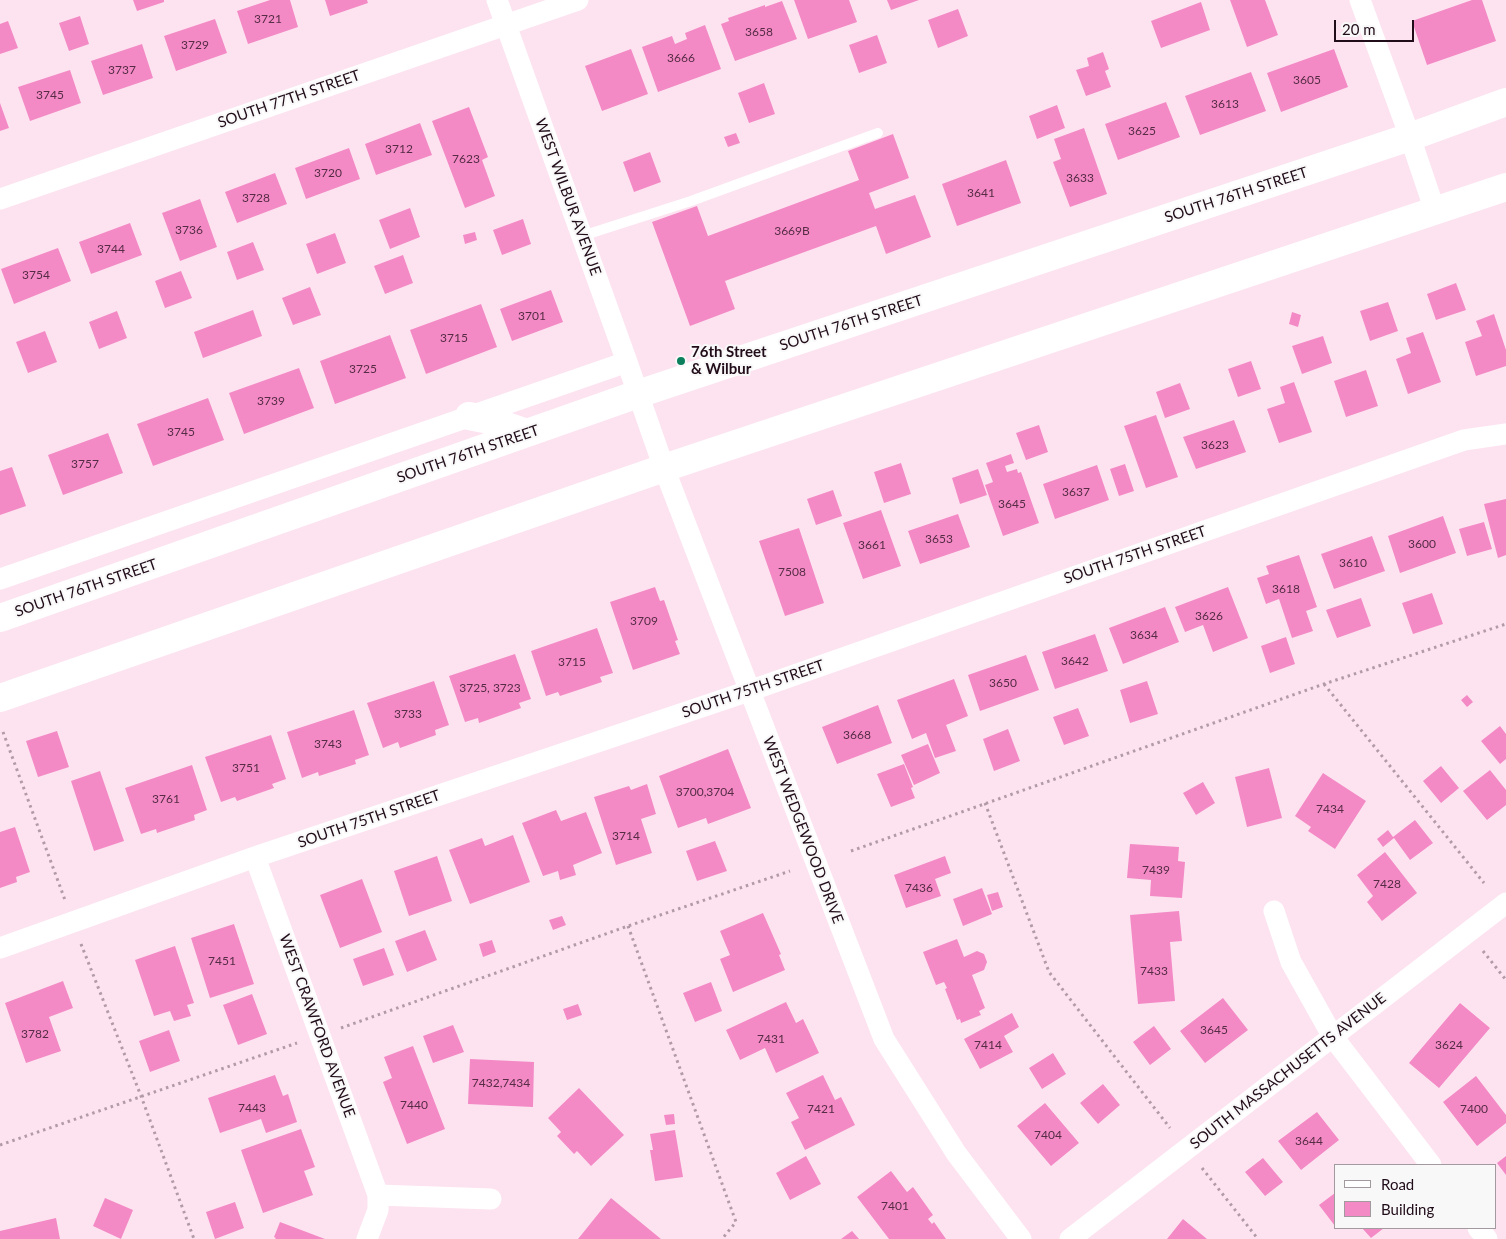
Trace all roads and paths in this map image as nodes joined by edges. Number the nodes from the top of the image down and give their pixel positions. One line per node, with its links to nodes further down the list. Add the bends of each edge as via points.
1 (497, 0): 4 (street, WEST WILBUR AVENUE)
2 (578, 0): 4 (street, SOUTH 77TH STREET)
3 (1360, 0): 7 (street)
4 (506, 24): 9 (street, SOUTH 77TH STREET); 11 (street, WEST WILBUR AVENUE)
5 (1506, 102): 7 (main road, SOUTH 76TH STREET)
6 (878, 133): 11 (lane, via 691,201)
7 (1410, 137): 10 (street); 13 (main road, SOUTH 76TH STREET)
8 (1506, 187): 10 (main road)
9 (0, 200)
10 (1435, 211): 17 (main road)
11 (582, 236): 12 (street, WEST WILBUR AVENUE)
12 (628, 362): 13 (street, WEST WILBUR AVENUE); 14 (street)
13 (638, 394): 15 (main road, SOUTH 76TH STREET); 17 (street, WEST WEDGEWOOD DRIVE)
14 (469, 416): 15 (main road); 18 (street)
15 (527, 433): 19 (main road, SOUTH 76TH STREET)
16 (1506, 434): 22 (street, SOUTH 75TH STREET, via 1464,440)
17 (664, 468): 22 (street, WEST WEDGEWOOD DRIVE); 23 (main road)
18 (0, 578)
19 (0, 618)
20 (1506, 624): 21 (path)
21 (1324, 684): 25 (path); 29 (path)
22 (749, 691): 27 (street, SOUTH 75TH STREET); 50 (street, WEST WEDGEWOOD DRIVE, via 884,1039 956,1153)
23 (0, 698)
24 (4, 732): 32 (path)
25 (985, 803): 26 (path); 40 (path, via 1049,972)
26 (851, 850)
27 (255, 857): 32 (street, SOUTH 75TH STREET); 37 (street, WEST CRAWFORD AVENUE)
28 (790, 872): 33 (path)
29 (1484, 883)
30 (1506, 903): 38 (street, SOUTH MASSACHUSETTS AVENUE)
31 (1274, 911): 38 (street, via 1291,962)
32 (73, 922): 35 (street, SOUTH 75TH STREET); 39 (path)
33 (628, 926): 37 (path); 49 (path, via 736,1222)
34 (1479, 946): 36 (path)
35 (0, 948)
36 (1506, 980)
37 (320, 1036): 39 (path); 44 (street, WEST CRAWFORD AVENUE)
38 (1333, 1037): 42 (street); 51 (street, SOUTH MASSACHUSETTS AVENUE)
39 (141, 1096): 41 (path); 47 (path)
40 (1170, 1128)
41 (0, 1145)
42 (1430, 1164)
43 (1202, 1168): 52 (path)
44 (378, 1196): 45 (street); 48 (street, WEST CRAWFORD AVENUE, via 378,1210)
45 (491, 1200)
46 (1479, 1229): 53 (street)
47 (194, 1239)
48 (367, 1239)
49 (722, 1239)
50 (1021, 1239)
51 (1070, 1239)
52 (1258, 1239)
53 (1487, 1239)

